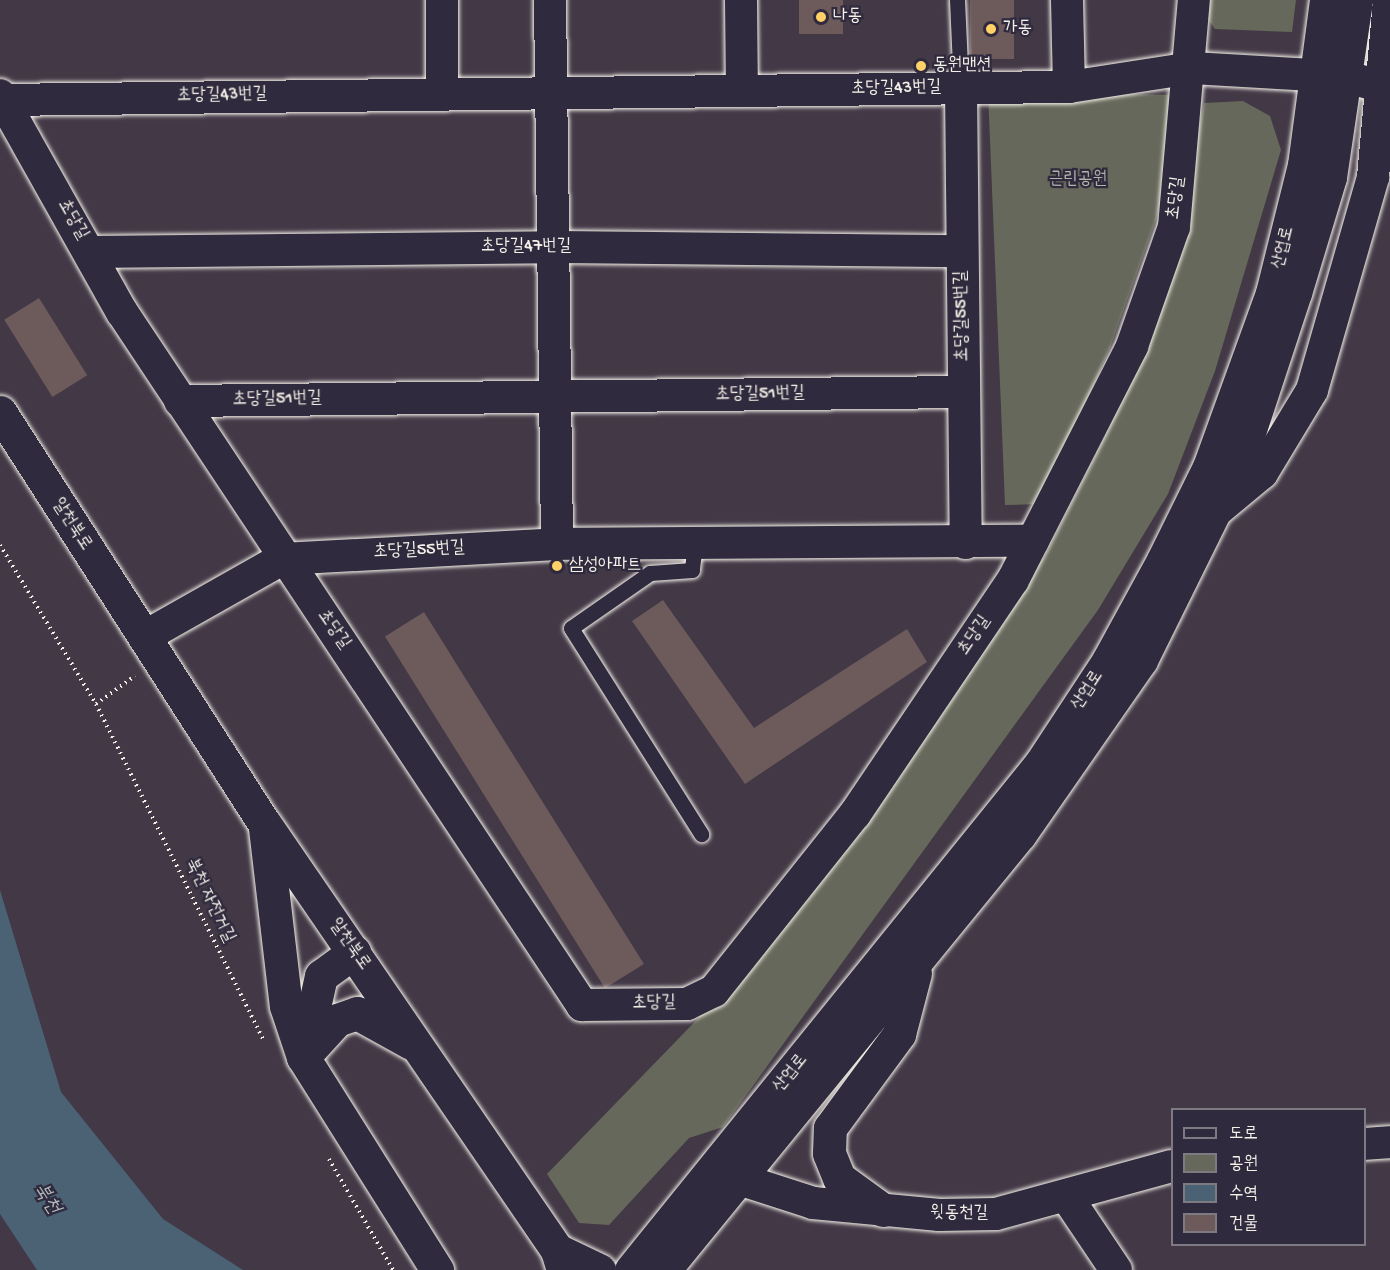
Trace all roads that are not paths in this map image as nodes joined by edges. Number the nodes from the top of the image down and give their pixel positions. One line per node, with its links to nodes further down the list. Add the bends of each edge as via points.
1 (442, 0): 17 (street)
2 (550, 0): 16 (street)
3 (741, 0): 15 (street)
4 (957, 0): 13 (lane)
5 (1067, 0): 12 (street)
6 (1194, 0): 10 (street, 초당길)
7 (1326, 0): 11 (street, 산업로)
8 (1356, 0): 11 (street, 산업로)
9 (1389, 0): 14 (street)
10 (1192, 68): 11 (street, 초당길43번길); 12 (street, 초당길43번길); 27 (street, 초당길, via 1174,226 1131,346)
11 (1333, 77): 14 (street, 초당길43번길); 26 (street, 산업로, via 1330,177 1239,460); 42 (street, 산업로, via 1304,165 1272,293 1209,467 1108,661 965,864)
12 (1069, 87): 13 (street, 초당길43번길)
13 (961, 88): 15 (street, 초당길43번길); 20 (street, 초당길55번길)
14 (1387, 88): 26 (street, via 1373,177 1312,390 1262,473)
15 (742, 91): 16 (street, 초당길43번길)
16 (551, 93): 17 (street, 초당길43번길); 19 (street)
17 (442, 94): 18 (street, 초당길43번길)
18 (1, 98): 21 (street, 초당길)
19 (553, 247): 20 (street, 초당길47번길); 21 (street, 초당길47번길); 23 (street)
20 (962, 251): 22 (street, 초당길55번길)
21 (90, 252): 24 (street, 초당길)
22 (964, 392): 23 (street, 초당길51번길); 28 (street, 초당길55번길)
23 (555, 397): 24 (street, 초당길51번길); 29 (street)
24 (180, 401): 31 (street, 초당길)
25 (0, 412): 32 (street, 알천북로)
26 (1215, 512): 36 (street, 산업로, via 1141,660 1081,752)
27 (1033, 541): 28 (street, 초당길55번길); 31 (street, 초당길, via 1013,580 855,813 714,991 687,1004 582,1005)
28 (966, 543): 30 (street, 초당길55번길)
29 (557, 544): 30 (street, 초당길55번길); 31 (street, 초당길55번길)
30 (695, 544): 34 (lane, via 692,570 650,573 571,628)
31 (282, 559): 32 (street)
32 (151, 649): 33 (street, 알천북로)
33 (265, 824): 35 (street, 알천북로); 38 (street, via 286,1006)
34 (701, 834)
35 (354, 952): 37 (street, 알천북로); 38 (street, via 321,976)
36 (920, 958): 42 (street, 산업로); 44 (street, via 899,1034 830,1128 830,1153 839,1178)
37 (422, 1049): 38 (street, via 357,1013 337,1020); 46 (street, 알천북로)
38 (303, 1057): 47 (street)
39 (1390, 1142): 40 (street)
40 (1366, 1144)
41 (1171, 1167): 43 (street, 윗동천길)
42 (731, 1171): 44 (street, 윗동천길, via 813,1203); 45 (street, 산업로); 49 (street, 산업로)
43 (1067, 1197): 44 (street, 윗동천길, via 996,1214); 52 (street)
44 (884, 1210)
45 (700, 1228): 50 (street, 산업로); 51 (street)
46 (560, 1260): 48 (street)
47 (437, 1270)
48 (599, 1270)
49 (632, 1270)
50 (664, 1270)
51 (681, 1270)
52 (1116, 1270)

